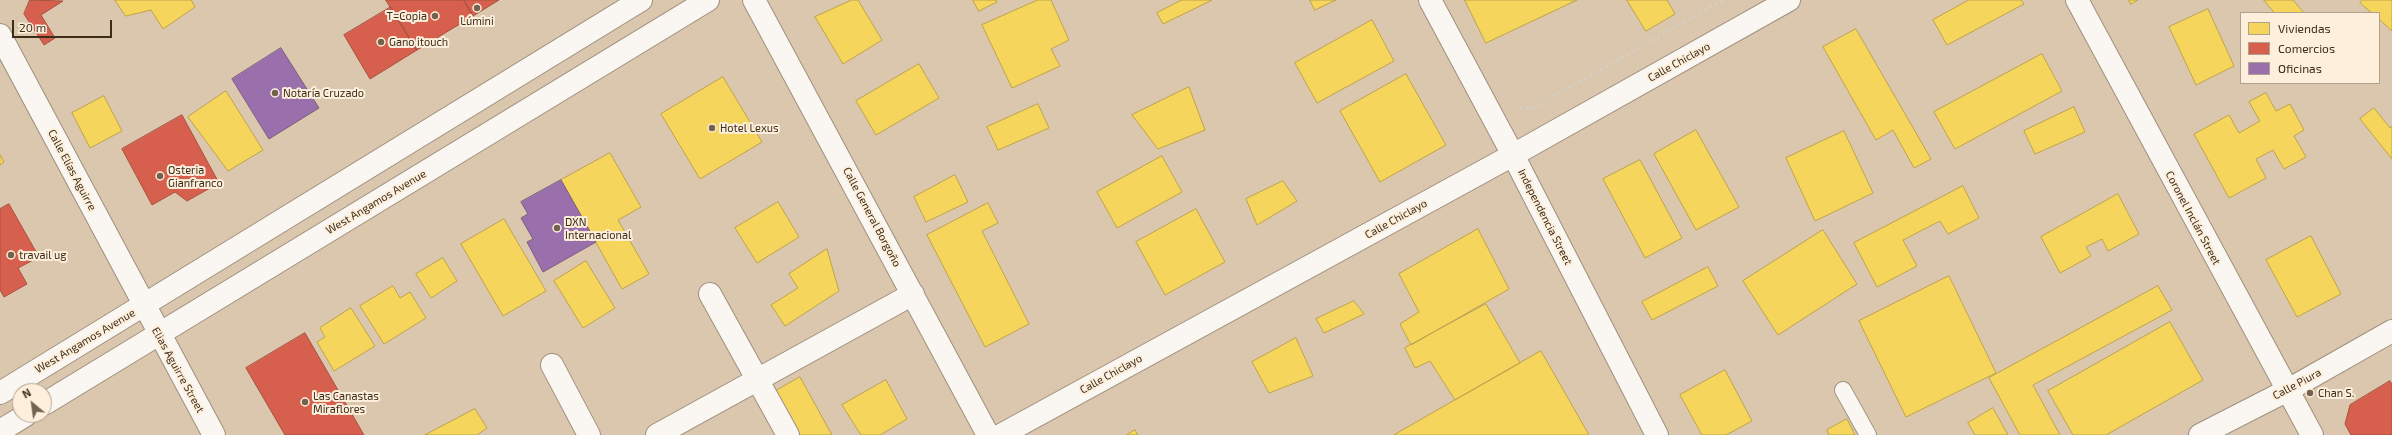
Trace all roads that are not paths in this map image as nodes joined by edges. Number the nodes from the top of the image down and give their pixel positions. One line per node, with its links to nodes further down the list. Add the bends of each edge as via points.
1 (641, 0): 11 (street, West Angamos Avenue)
2 (708, 0): 13 (street, West Angamos Avenue)
3 (754, 0): 10 (street, Calle General Borgoño)
4 (1430, 0): 8 (street, Independencia Street)
5 (1789, 0): 8 (street, Calle Chiclayo)
6 (2077, 0): 17 (street, Coronel Inclán Street)
7 (0, 35): 11 (street, Calle Elías Aguirre)
8 (1513, 155): 27 (street, Calle Chiclayo); 28 (street, Independencia Street)
9 (710, 294): 15 (street)
10 (913, 294): 15 (street); 26 (street, Calle General Borgoño)
11 (143, 305): 13 (street, Elias Aguirre Street); 18 (street, West Angamos Avenue)
12 (2392, 331): 17 (street, Calle Piura)
13 (158, 334): 19 (street, West Angamos Avenue); 22 (street, Elias Aguirre Street)
14 (552, 365): 23 (street)
15 (758, 379): 24 (street); 25 (street)
16 (1843, 390): 29 (lane)
17 (2288, 390): 30 (street, Calle Piura); 31 (street, Coronel Inclán Street)
18 (0, 393)
19 (52, 399)
20 (13, 423): 21 (street)
21 (0, 431)
22 (214, 435)
23 (589, 435)
24 (657, 435)
25 (788, 435)
26 (988, 435)
27 (1001, 435)
28 (1657, 435)
29 (1868, 435)
30 (2200, 435)
31 (2312, 435)

